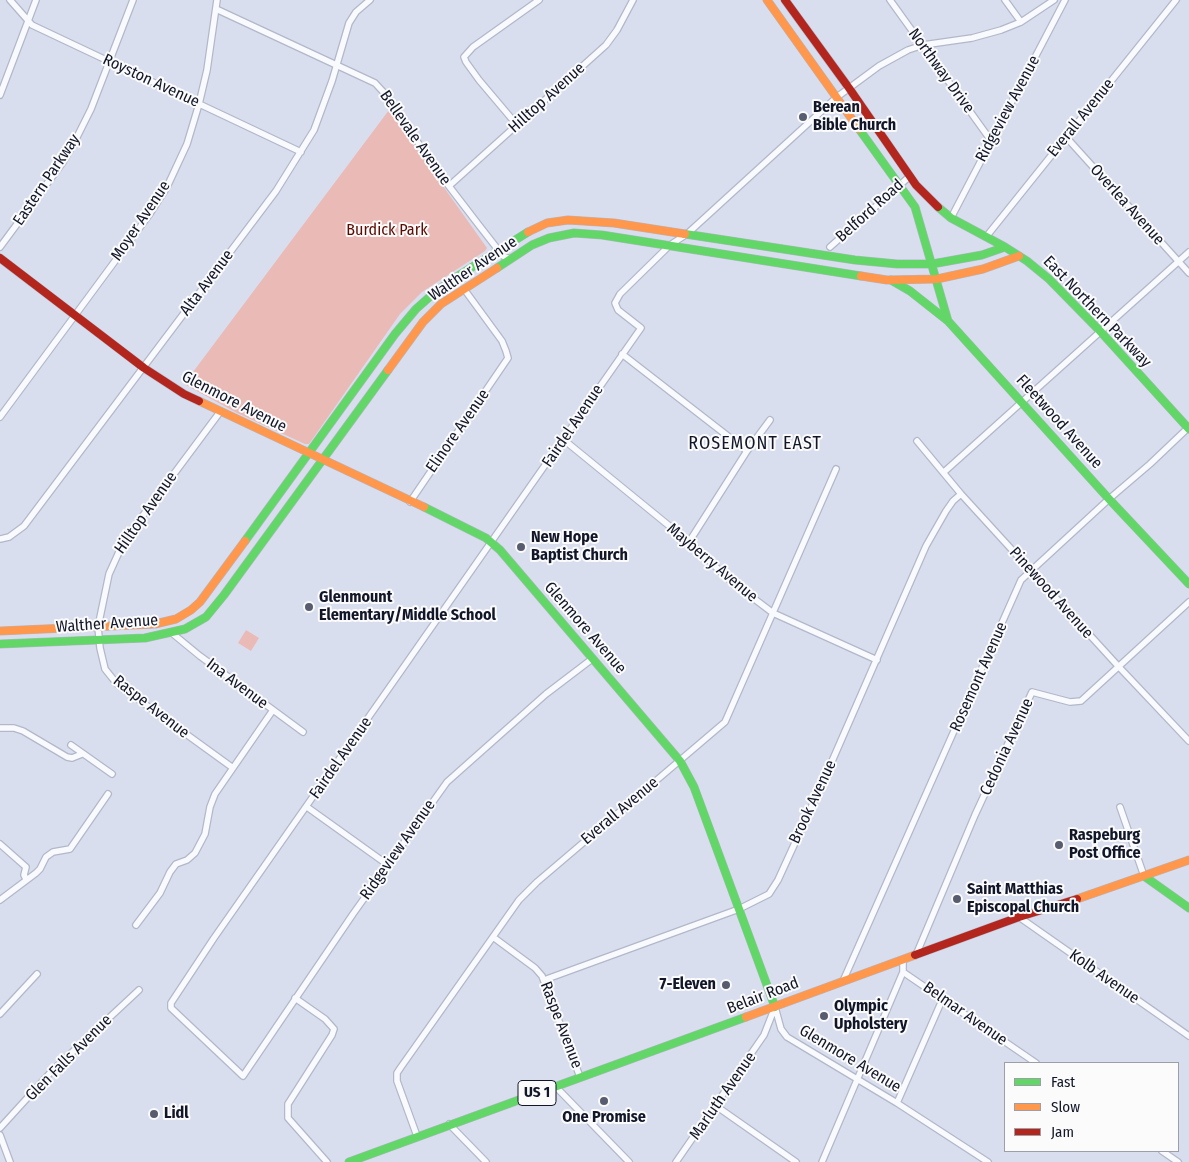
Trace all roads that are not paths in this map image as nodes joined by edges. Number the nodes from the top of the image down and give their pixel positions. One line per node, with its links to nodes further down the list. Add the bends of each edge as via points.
1 (10, 0): 17 (street, Royston Avenue)
2 (36, 0): 17 (street)
3 (133, 0): 20 (street, Eastern Parkway)
4 (217, 0): 16 (street, Moyer Avenue)
5 (370, 0): 21 (street, Alta Avenue, via 349,23)
6 (539, 0): 26 (street, via 473,47 464,57 478,80)
7 (633, 0): 26 (street, Hilltop Avenue, via 606,45)
8 (767, 0): 15 (main road)
9 (785, 0): 15 (main road); 22 (main road, East Northern Parkway)
10 (890, 0): 19 (street, Northway Drive)
11 (1005, 0): 18 (street)
12 (1054, 0): 18 (street, Fairdel Avenue)
13 (1065, 0): 28 (street, Ridgeview Avenue)
14 (1176, 0): 27 (street, Everall Avenue)
15 (772, 8): 24 (main road)
16 (216, 9): 21 (street, Bellevale Avenue); 25 (street, Moyer Avenue)
17 (28, 21): 20 (street, Royston Avenue, via 32,26); 23 (street)
18 (1021, 22): 19 (street, Fairdel Avenue, via 979,37)
19 (923, 45): 22 (street, Fairdel Avenue, via 889,60); 28 (street, Northway Drive)
20 (109, 62): 25 (street, Royston Avenue); 37 (street, Eastern Parkway, via 92,109 63,162)
21 (337, 65): 29 (street, Alta Avenue, via 325,104); 32 (street, Bellevale Avenue, via 375,83 384,91)
22 (849, 88): 24 (street, Fairdel Avenue); 30 (main road, East Northern Parkway)
23 (0, 95)
24 (837, 97): 31 (main road); 34 (street, Fairdel Avenue)
25 (199, 104): 29 (street, Royston Avenue); 51 (street, Moyer Avenue, via 187,144 167,187)
26 (517, 125): 32 (street, Hilltop Avenue)
27 (1066, 137): 35 (street, Everall Avenue); 45 (street, Overlea Avenue)
28 (992, 142): 33 (street, Ridgeview Avenue)
29 (302, 152): 55 (street, Alta Avenue)
30 (910, 176): 31 (street, Belford Road); 33 (main road, East Northern Parkway)
31 (900, 184): 38 (street, Belford Road); 46 (main road, via 915,206)
32 (449, 186): 40 (street, Bellevale Avenue)
33 (951, 218): 35 (main road, East Northern Parkway)
34 (687, 234): 36 (street, Fairdel Avenue); 40 (main road, Walther Avenue, via 563,220 536,227); 46 (main road, Walther Avenue, via 873,262)
35 (986, 237): 39 (main road, East Northern Parkway)
36 (670, 245): 44 (main road, Walther Avenue, via 602,235 562,234 532,245); 49 (main road, Walther Avenue); 54 (street, Fairdel Avenue, via 620,294 615,303 618,310 641,328)
37 (0, 247)
38 (830, 247)
39 (1005, 247): 42 (main road, East Northern Parkway); 46 (main road, Walther Avenue, via 982,255)
40 (499, 250): 44 (street, Bellevale Avenue); 64 (main road, Walther Avenue, via 442,286 416,309)
41 (1189, 252): 45 (street)
42 (1019, 256): 48 (main road, Walther Avenue, via 983,269); 53 (main road, East Northern Parkway, via 1049,279)
43 (0, 258): 51 (main road, Glenmore Avenue)
44 (510, 259): 50 (main road, Walther Avenue)
45 (1178, 262): 47 (street, Overlea Avenue); 53 (street)
46 (932, 264): 48 (main road, Fleetwood Avenue)
47 (1189, 273)
48 (936, 279): 49 (main road, Walther Avenue); 52 (main road, Fleetwood Avenue)
49 (891, 280): 52 (main road)
50 (464, 289): 65 (main road, Walther Avenue, via 441,304 423,322); 70 (street, Elinore Avenue, via 502,341 507,360)
51 (74, 316): 55 (main road, Glenmore Avenue); 58 (street, Moyer Avenue)
52 (948, 320): 56 (main road, Fleetwood Avenue)
53 (1100, 331): 56 (street); 60 (main road, East Northern Parkway)
54 (622, 354): 61 (street, Fairdel Avenue); 63 (street)
55 (144, 368): 57 (main road, Glenmore Avenue); 71 (street, Alta Avenue, via 24,526)
56 (1023, 402): 67 (street); 69 (main road, Fleetwood Avenue)
57 (220, 412): 64 (main road, Glenmore Avenue); 78 (street, Hilltop Avenue, via 124,540 109,574)
58 (0, 417)
59 (770, 420): 63 (street)
60 (1189, 428): 69 (street, Rosemont Avenue)
61 (564, 440): 72 (street, Fairdel Avenue); 73 (street, Mayberry Avenue)
62 (917, 441): 67 (street, Pinewood Avenue)
63 (747, 451): 73 (street)
64 (309, 454): 65 (main road, Glenmore Avenue); 78 (main road, Walther Avenue, via 195,606 176,619 164,622)
65 (322, 460): 70 (main road, Glenmore Avenue); 80 (main road, Walther Avenue, via 206,617)
66 (836, 469): 77 (street, Everall Avenue)
67 (944, 472): 68 (street, Pinewood Avenue)
68 (962, 494): 74 (street, Pinewood Avenue); 84 (street, Brook Avenue, via 953,501 930,539)
69 (1109, 499): 74 (street, Rosemont Avenue); 75 (main road, Fleetwood Avenue)
70 (410, 502): 72 (main road, Glenmore Avenue)
71 (0, 540)
72 (491, 542): 83 (main road, Glenmore Avenue); 97 (street, Fairdel Avenue)
73 (689, 542): 77 (street, Mayberry Avenue, via 732,582)
74 (1031, 570): 85 (street, Pinewood Avenue); 114 (street, Rosemont Avenue, via 1022,580)
75 (1189, 584)
76 (1189, 602): 85 (street, Cedonia Avenue)
77 (773, 613): 84 (street, Mayberry Avenue); 92 (street, Everall Avenue, via 725,722)
78 (98, 627): 79 (main road, Walther Avenue); 81 (street, Raspe Avenue)
79 (0, 631)
80 (172, 633): 81 (main road, Walther Avenue); 86 (street, Ina Avenue)
81 (99, 640): 82 (main road, Walther Avenue); 93 (street, Raspe Avenue, via 105,669 117,684)
82 (0, 644)
83 (592, 659): 92 (main road, Glenmore Avenue); 100 (street, Ridgeview Avenue, via 551,690 447,782)
84 (877, 660): 105 (street, Brook Avenue, via 774,889 766,897)
85 (1119, 667): 89 (street, Pinewood Avenue); 109 (street, Cedonia Avenue, via 1081,701 1070,702 1032,692 975,815)
86 (273, 710): 88 (street, Ina Avenue); 93 (street)
87 (0, 728): 91 (street, via 23,731 72,758)
88 (304, 732)
89 (1189, 741)
90 (70, 745): 91 (street)
91 (82, 754): 94 (street)
92 (680, 761): 105 (main road, Glenmore Avenue, via 694,787); 108 (street, Everall Avenue, via 527,891)
93 (234, 768): 107 (street, via 212,800 205,834 195,853 176,864 160,893)
94 (112, 774)
95 (108, 794): 102 (street, via 70,849 53,852 46,857 40,869)
96 (1120, 806): 101 (street)
97 (307, 807): 100 (street); 124 (street, Fairdel Avenue, via 171,1003 171,1008)
98 (0, 844): 102 (street, via 26,867)
99 (1189, 860): 101 (main road, Belair Road / US 1)
100 (388, 865): 116 (street, Ridgeview Avenue)
101 (1144, 876): 104 (main road); 106 (main road, Belair Road / US 1)
102 (26, 879): 103 (street)
103 (0, 900)
104 (1189, 908)
105 (739, 909): 113 (street, Brook Avenue); 118 (main road, Glenmore Avenue)
106 (1019, 917): 109 (main road, Belair Road / US 1); 122 (street, Kolb Avenue)
107 (136, 925)
108 (493, 937): 113 (street, Raspe Avenue, via 535,968); 133 (street, Everall Avenue, via 398,1074 398,1086)
109 (916, 955): 110 (main road, Belair Road / US 1)
110 (903, 960): 111 (street); 114 (main road, Belair Road / US 1)
111 (904, 972): 117 (street, Belmar Avenue); 126 (street)
112 (37, 974): 119 (street)
113 (544, 980): 125 (street, Raspe Avenue)
114 (843, 981): 118 (main road, Belair Road / US 1)
115 (139, 990): 131 (street, Glen Falls Avenue, via 51,1072)
116 (295, 998): 124 (street, Ridgeview Avenue); 136 (street, via 334,1029 288,1104 288,1118)
117 (943, 998): 123 (street, Belmar Avenue); 128 (street)
118 (775, 1007): 120 (street, Marluth Avenue); 121 (street, Glenmore Avenue); 125 (main road, Belair Road / US 1)
119 (0, 1014)
120 (767, 1028): 121 (street); 129 (street, Marluth Avenue)
121 (781, 1029): 126 (street, Glenmore Avenue, via 797,1044)
122 (1189, 1036)
123 (1035, 1062)
124 (243, 1076)
125 (580, 1077): 127 (main road, Belair Road / US 1)
126 (856, 1079): 128 (street, Glenmore Avenue); 142 (street)
127 (555, 1086): 130 (main road, Belair Road / US 1); 139 (street, Raspe Avenue)
128 (897, 1102): 143 (street, Glenmore Avenue)
129 (716, 1106): 140 (street, Marluth Avenue); 141 (street)
130 (449, 1124): 133 (main road, Belair Road / US 1); 138 (street)
131 (0, 1128)
132 (0, 1135): 135 (street)
133 (417, 1136): 137 (main road, Belair Road / US 1)
134 (1163, 1152): 144 (street)
135 (10, 1162)
136 (327, 1162)
137 (349, 1162)
138 (486, 1162)
139 (630, 1162)
140 (676, 1162)
141 (796, 1162)
142 (822, 1162)
143 (988, 1162)
144 (1178, 1162)

